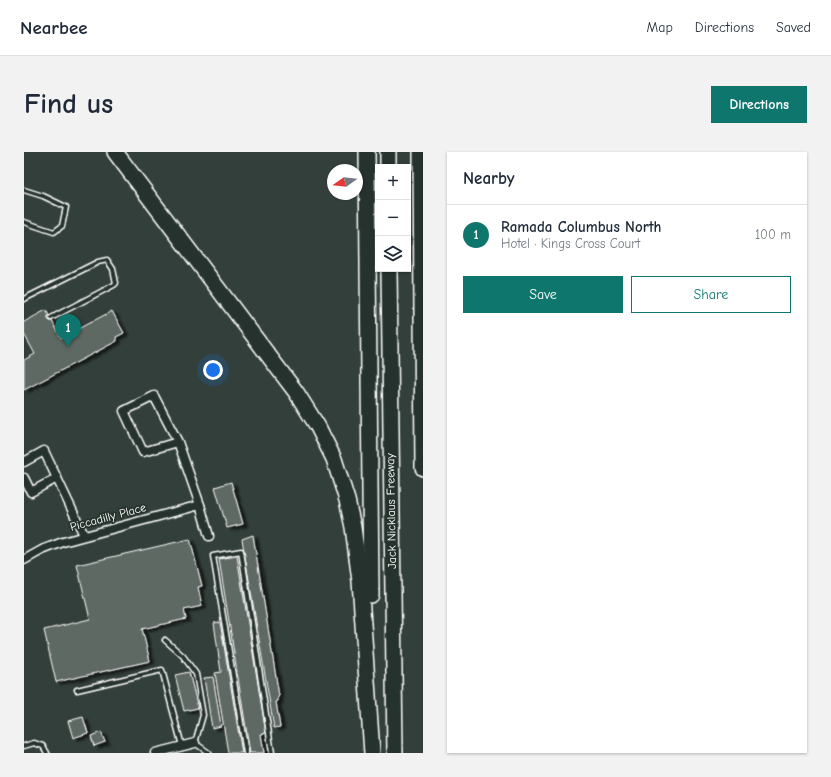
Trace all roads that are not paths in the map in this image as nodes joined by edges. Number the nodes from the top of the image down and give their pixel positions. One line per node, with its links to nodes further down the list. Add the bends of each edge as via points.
1 (115, 152): 30 (highway, via 296,392 334,459 347,500 358,555)
2 (367, 152): 30 (highway)
3 (388, 152): 5 (highway)
4 (421, 152): 13 (highway)
5 (388, 164)
6 (24, 190): 7 (lane, via 66,207 62,226 54,232)
7 (24, 222)
8 (389, 272): 31 (highway, Jack Nicklaus Freeway)
9 (24, 299): 10 (lane, via 98,262 107,260 116,277 116,283)
10 (51, 318)
11 (178, 442): 11 (street, via 154,396 124,411 144,452); 16 (street)
12 (24, 462): 15 (street, via 44,452)
13 (423, 468)
14 (24, 478): 15 (street, via 31,492)
15 (57, 478): 17 (street)
16 (200, 505): 17 (street, Piccadilly Place); 18 (street)
17 (84, 535): 19 (street, Piccadilly Place, via 42,550)
18 (209, 536)
19 (24, 560)
20 (165, 640): 22 (lane, via 183,656 196,674 203,715)
21 (77, 690): 24 (lane, via 162,670)
22 (196, 743): 24 (street); 27 (lane)
23 (24, 746): 25 (lane, via 34,743 43,746)
24 (182, 746): 26 (street)
25 (47, 753)
26 (155, 753)
27 (209, 753)
28 (246, 753): 29 (lane, via 213,556 241,551)
29 (272, 753)
30 (372, 753)
31 (395, 753)

